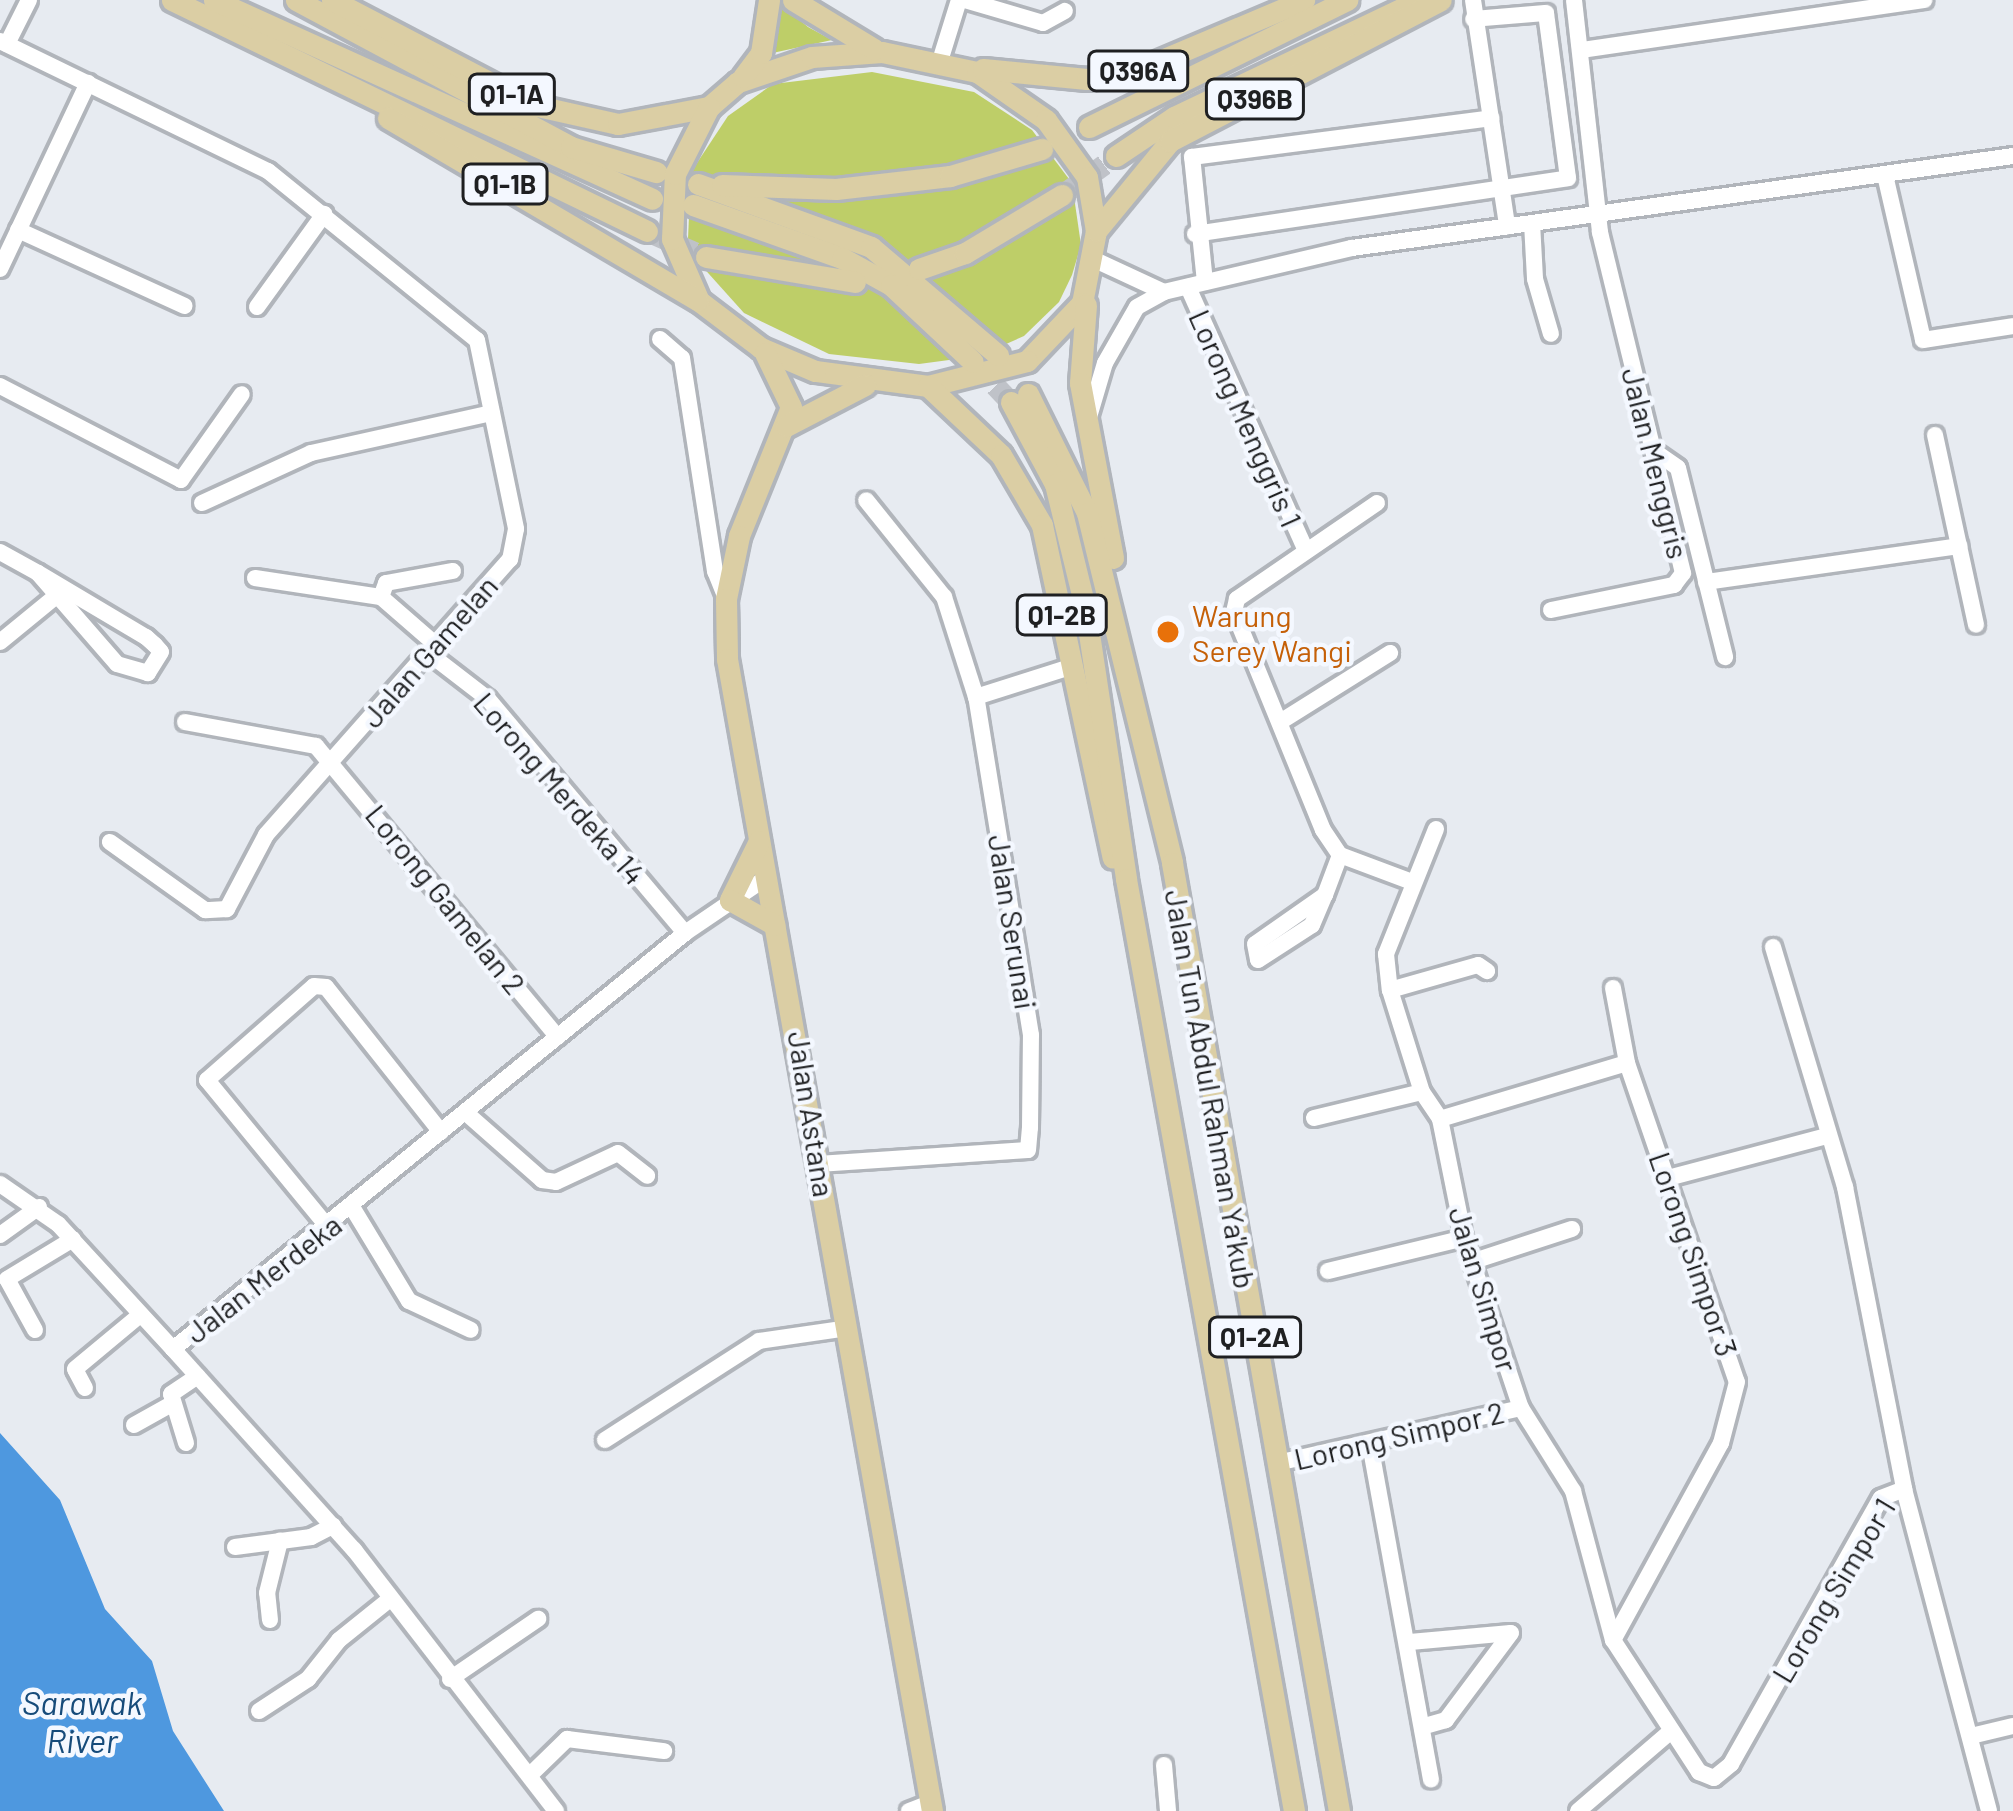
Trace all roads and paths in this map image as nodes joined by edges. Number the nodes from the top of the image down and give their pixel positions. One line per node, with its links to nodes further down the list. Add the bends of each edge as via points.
1 (29, 0): 17 (street, Jalan Gamelan)
2 (172, 0): 21 (main road, Q1-1B)
3 (214, 0): 35 (main road)
4 (296, 0): 30 (main road, via 571,147)
5 (332, 0): 24 (main road, Q1-1A, via 532,105 618,124)
6 (769, 0): 22 (main road, via 761,53)
7 (793, 0): 19 (main road)
8 (962, 0): 16 (street, via 1043,23); 20 (street)
9 (1304, 0): 20 (main road, Q396A, via 1131,74 1047,77)
10 (1348, 0): 26 (main road)
11 (1420, 0): 28 (main road, via 1174,117)
12 (1441, 0): 41 (main road, Q396B, via 1171,141)
13 (1574, 0): 18 (street, Jalan Menggris)
14 (1924, 0): 18 (street)
15 (1473, 9): 25 (street); 32 (street, via 1542,10 1547,18 1570,172 1564,180)
16 (1065, 11)
17 (4, 42): 23 (street, Jalan Gamelan)
18 (1582, 50): 37 (street, Jalan Menggris)
19 (882, 52): 20 (main road); 22 (main road, via 795,60)
20 (949, 63): 41 (main road, via 1005,86 1070,145 1092,192)
21 (314, 67): 42 (main road); 52 (main road, Q1-1B)
22 (738, 82): 24 (main road)
23 (88, 83): 36 (street, Jalan Gamelan, via 268,171); 40 (street)
24 (709, 107): 52 (main road, via 685,148 671,200 677,260)
25 (1491, 118): 32 (street); 43 (street, Lorong Menggris 1, via 1192,157)
26 (1089, 127)
27 (1042, 148): 33 (main road, via 950,176)
28 (1116, 156)
29 (2013, 156): 31 (street)
30 (656, 172)
31 (1885, 175): 37 (street); 55 (street, via 1923,340)
32 (1502, 188): 39 (street); 43 (street)
33 (695, 195): 59 (main road, via 871,247); 60 (main road, via 890,285)
34 (1061, 195): 47 (main road, via 965,253)
35 (652, 199)
36 (324, 214): 54 (street); 65 (street, Jalan Gamelan, via 477,340)
37 (1604, 215): 38 (street); 69 (street, Jalan Menggris, via 1600,232)
38 (1532, 223): 39 (street); 56 (street, via 1535,279)
39 (1507, 226): 50 (street, via 1304,256)
40 (18, 230): 46 (street); 53 (street)
41 (1096, 231): 45 (main road)
42 (646, 232)
43 (1195, 234): 50 (street, Lorong Menggris 1)
44 (706, 257): 48 (main road)
45 (1095, 260): 49 (main road); 51 (street)
46 (0, 268)
47 (920, 269)
48 (855, 282)
49 (1088, 285): 63 (main road, via 1072,320 1028,361); 67 (main road, Q1-2A, via 1080,383)
50 (1197, 285): 51 (street); 74 (street, Lorong Menggris 1)
51 (1164, 292): 67 (street, via 1137,307 1105,362)
52 (699, 301): 58 (main road)
53 (185, 306)
54 (257, 307)
55 (2013, 326)
56 (1551, 334)
57 (660, 339): 82 (street, via 682,358)
58 (761, 348): 61 (main road, via 815,371); 66 (main road, via 789,392)
59 (998, 355)
60 (974, 362)
61 (875, 382): 63 (main road); 66 (main road)
62 (0, 386): 64 (street, via 181,480)
63 (928, 386): 89 (main road, Q1-2B, via 1020,480 1042,525)
64 (242, 394)
65 (492, 413): 71 (street, via 310,453); 86 (street, Jalan Gamelan, via 517,543)
66 (787, 426): 82 (main road, Jalan Astana, via 747,511)
67 (1086, 430): 98 (main road, Q1-2A, via 1174,818)
68 (1935, 435): 73 (street)
69 (1654, 452): 79 (street, via 1678,468); 83 (street, Jalan Menggris, via 1681,580)
70 (866, 500): 90 (street, Jalan Serunai, via 944,597)
71 (202, 503)
72 (1377, 503): 74 (street, Lorong Menggris 1)
73 (1959, 546): 79 (street); 84 (street)
74 (1305, 548): 92 (street, Lorong Menggris 1, via 1238,599 1234,612)
75 (0, 552): 77 (street)
76 (453, 571): 80 (street, via 386,583)
77 (38, 573): 81 (street); 81 (street, via 161,652 148,673 131,674)
78 (255, 578): 80 (street)
79 (1706, 582): 88 (street)
80 (381, 597): 86 (street, Lorong Merdeka 14)
81 (55, 598): 85 (street)
82 (726, 598): 95 (main road, Jalan Astana, via 731,692)
83 (1550, 610)
84 (1976, 625)
85 (0, 642)
86 (431, 648): 93 (street, Jalan Gamelan); 105 (street, Lorong Merdeka 14, via 488,699)
87 (1390, 653): 92 (street)
88 (1725, 657)
89 (1073, 666): 90 (street); 100 (main road, Q1-2B, via 1107,848)
90 (976, 697): 118 (street, Jalan Serunai, via 1031,1034 1028,1150)
91 (185, 722): 93 (street, via 316,746)
92 (1280, 722): 97 (street, Lorong Menggris 1)
93 (331, 762): 96 (street, Jalan Gamelan, via 266,835 227,910 205,910); 110 (street, Lorong Gamelan 2)
94 (1436, 829): 101 (street, Jalan Simpor)
95 (758, 841): 99 (main road, Jalan Astana); 103 (main road)
96 (110, 842)
97 (1340, 855): 101 (street); 102 (street)
98 (1172, 863): 100 (main road, via 1088,513 1019,398 1068,519); 144 (main road, Jalan Tun Abdul Rahman Ya'kub / Q1-2A)
99 (766, 878): 103 (street, Jalan Merdeka); 104 (main road, Jalan Astana)
100 (1126, 879): 168 (main road, Jalan Tun Abdul Rahman Ya'kub / Q1-2B)
101 (1412, 881): 109 (street, Jalan Simpor, via 1386,954)
102 (1325, 895)
103 (730, 900): 104 (main road); 105 (street, Jalan Merdeka)
104 (775, 925): 118 (main road, Jalan Astana)
105 (685, 933): 110 (street, Jalan Merdeka)
106 (1773, 947): 117 (street)
107 (1487, 971): 109 (street, via 1478,965)
108 (1613, 988): 111 (street, Lorong Simpor 3)
109 (1390, 990): 112 (street, Jalan Simpor)
110 (558, 1037): 113 (street, Jalan Merdeka)
111 (1627, 1063): 115 (street); 120 (street, Lorong Simpor 3)
112 (1422, 1092): 114 (street); 115 (street, Jalan Simpor)
113 (465, 1112): 116 (street, Jalan Merdeka); 119 (street, via 542,1180 556,1182 618,1154)
114 (1314, 1118)
115 (1440, 1118): 127 (street, Jalan Simpor)
116 (442, 1132): 123 (street, Jalan Merdeka); 124 (street, via 326,987 314,986 207,1080)
117 (1827, 1136): 120 (street); 145 (street, via 1892,1398)
118 (818, 1164): 132 (main road, Jalan Astana)
119 (647, 1176)
120 (1668, 1178): 152 (street, Lorong Simpor 3, via 1737,1397 1721,1443)
121 (0, 1184): 122 (street)
122 (39, 1207): 126 (street); 128 (street)
123 (352, 1208): 124 (street, Jalan Merdeka); 134 (street, via 409,1300)
124 (327, 1226): 135 (street, Jalan Merdeka)
125 (1572, 1229): 129 (street)
126 (0, 1235)
127 (1464, 1238): 129 (street, Jalan Simpor); 130 (street)
128 (73, 1239): 131 (street); 133 (street, via 7,1279)
129 (1478, 1260): 139 (street, Jalan Simpor)
130 (1328, 1271)
131 (140, 1315): 135 (street); 137 (street, via 75,1369)
132 (848, 1328): 141 (street, via 759,1341); 165 (main road, Jalan Astana)
133 (35, 1330)
134 (471, 1330)
135 (173, 1349): 136 (street, Jalan Merdeka)
136 (197, 1376): 138 (street, via 171,1394); 146 (street, Jalan Merdeka)
137 (85, 1388)
138 (170, 1405): 140 (street); 142 (street)
139 (1521, 1408): 143 (street, Lorong Simpor 2); 152 (street, Jalan Simpor, via 1573,1491)
140 (134, 1425)
141 (605, 1440)
142 (186, 1443)
143 (1370, 1444): 144 (street, Lorong Simpor 2); 153 (street)
144 (1277, 1463): 169 (main road, Jalan Tun Abdul Rahman Ya'kub / Q1-2A)
145 (1904, 1489): 159 (street, Lorong Simpor 1); 162 (street, Lorong Simpor 1, via 1881,1498 1730,1764 1714,1778)
146 (334, 1526): 147 (street); 149 (street, Jalan Merdeka)
147 (280, 1541): 148 (street); 151 (street, via 267,1593)
148 (235, 1547)
149 (390, 1599): 154 (street, Jalan Merdeka); 155 (street, via 339,1640 308,1679)
150 (538, 1618): 154 (street)
151 (270, 1620)
152 (1613, 1640): 158 (street, Jalan Simpor)
153 (1410, 1642): 156 (street); 156 (street, via 1511,1633 1446,1720)
154 (450, 1679): 163 (street, Jalan Merdeka)
155 (259, 1711)
156 (1425, 1726): 164 (street)
157 (2013, 1726): 159 (street)
158 (1670, 1732): 162 (street, Jalan Simpor); 170 (street)
159 (1971, 1736): 171 (street, Lorong Simpor 1)
160 (664, 1751): 163 (street, via 580,1736)
161 (1164, 1765): 167 (street)
162 (1699, 1772)
163 (530, 1775): 166 (street, Jalan Merdeka)
164 (1431, 1779)
165 (924, 1808)
166 (556, 1811)
167 (1168, 1811)
168 (1294, 1811)
169 (1339, 1811)
170 (1578, 1811)
171 (1989, 1811)

